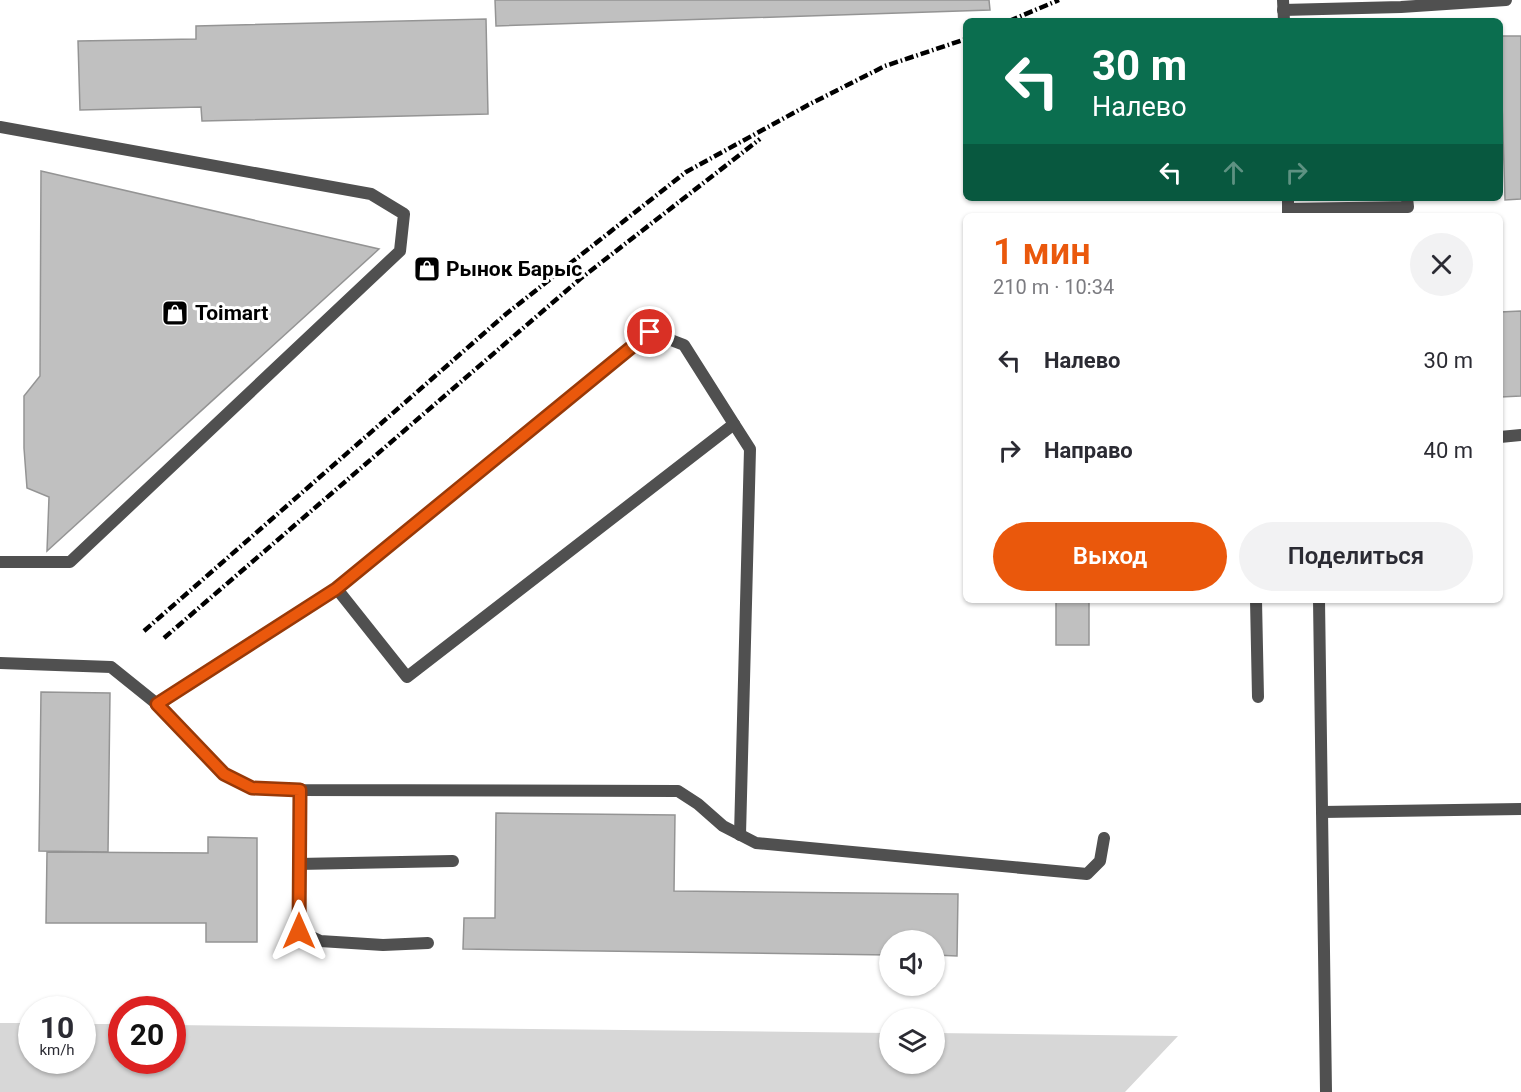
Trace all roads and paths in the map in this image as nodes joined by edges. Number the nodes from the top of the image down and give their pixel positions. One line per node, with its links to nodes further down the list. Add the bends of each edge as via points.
1 (1506, 0): 2 (lane)
2 (1401, 7): 3 (lane); 4 (lane)
3 (1283, 10)
4 (1401, 18)
5 (0, 127): 11 (lane, via 371,194 404,214 400,251 70,562)
6 (1407, 201): 7 (lane, via 1408,207)
7 (1288, 208)
8 (734, 424): 12 (lane, via 407,677); 12 (lane, via 684,345 650,332); 21 (lane, via 750,449)
9 (1521, 435): 10 (lane)
10 (1503, 437)
11 (0, 562)
12 (336, 589): 17 (lane)
13 (1256, 603): 16 (lane)
14 (1319, 603): 20 (lane)
15 (0, 663): 17 (lane, via 111,667)
16 (1258, 698)
17 (157, 704): 18 (lane, via 224,774 252,788)
18 (300, 790): 21 (lane, via 678,791); 24 (lane)
19 (1521, 809): 20 (lane)
20 (1322, 812): 26 (lane)
21 (740, 835): 22 (lane, via 756,843 1087,873 1100,861)
22 (1104, 838)
23 (453, 861): 24 (lane)
24 (298, 864): 25 (lane, via 299,931 320,941)
25 (428, 943)
26 (1326, 1092)

